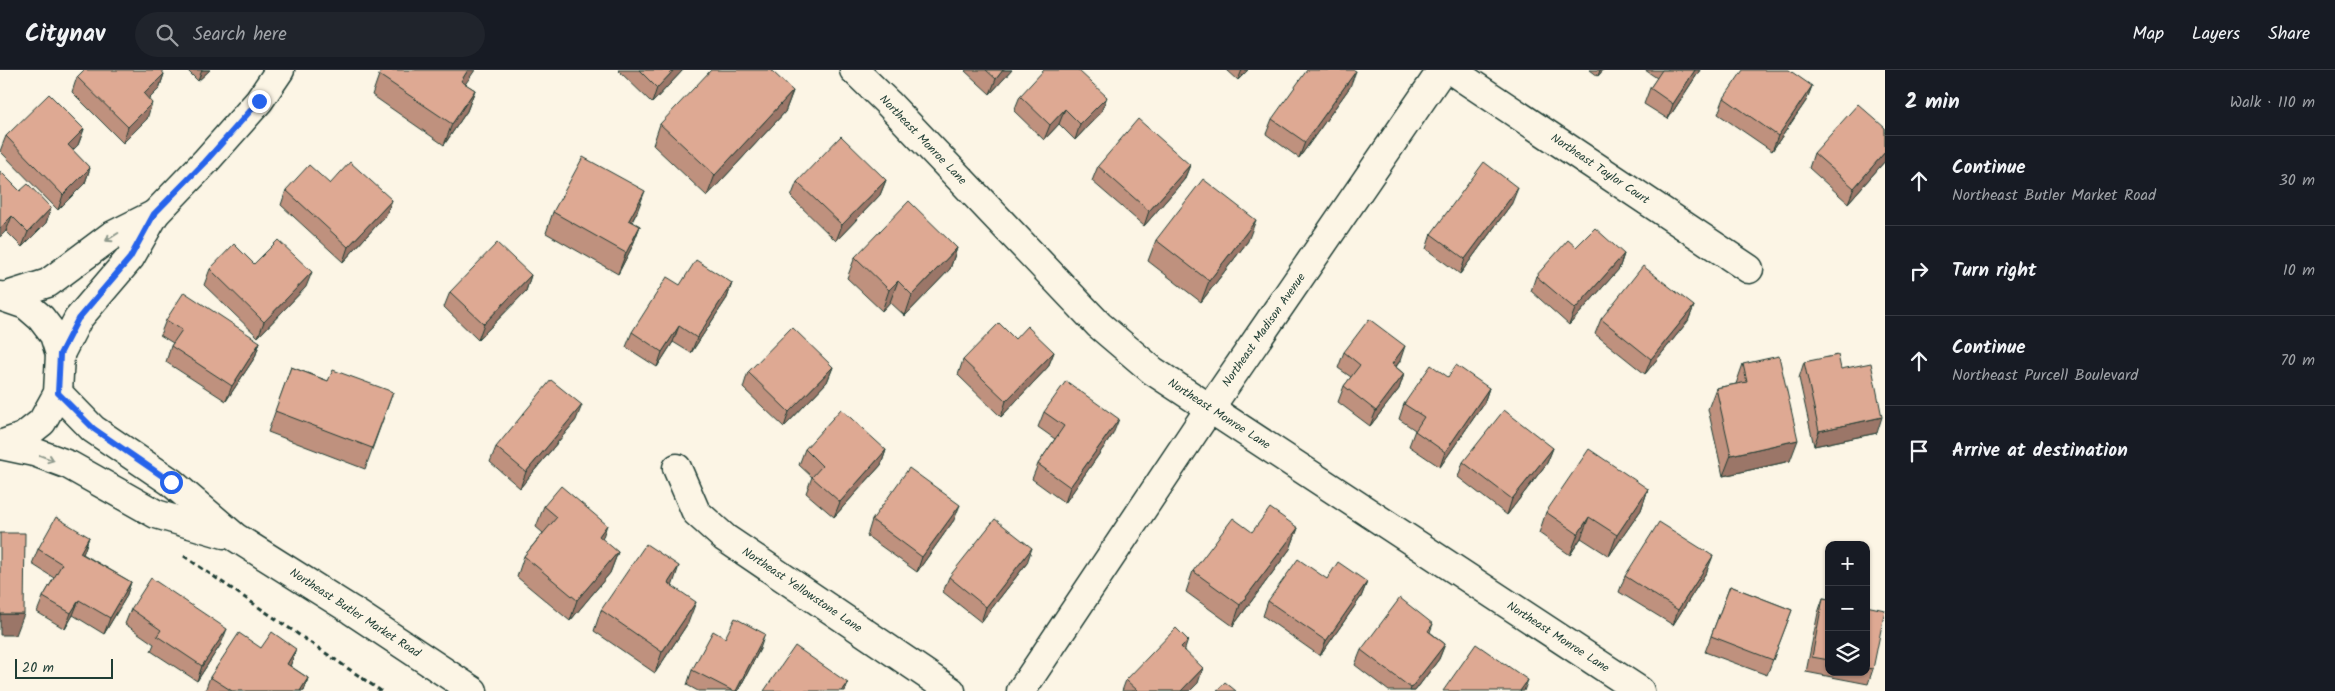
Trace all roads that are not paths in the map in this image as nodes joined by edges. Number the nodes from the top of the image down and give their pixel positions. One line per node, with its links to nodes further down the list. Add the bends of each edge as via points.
1 (280, 70): 5 (street, via 259,101)
2 (854, 70): 10 (street, Northeast Monroe Lane, via 1099,325 1153,371)
3 (1442, 70): 10 (street, Northeast Madison Avenue)
4 (1451, 70): 6 (street, Northeast Taylor Court)
5 (154, 214): 7 (street, one-way to 7, via 111,236 48,283); 8 (street, via 130,258 78,319)
6 (1749, 269)
7 (3, 296): 8 (street, via 26,305 42,318 54,335)
8 (60, 354): 9 (street)
9 (58, 393): 11 (street, via 42,422 23,437); 13 (street, Northeast Butler Market Road, via 94,429 171,482)
10 (1210, 408): 16 (street, Northeast Madison Avenue); 17 (street, Northeast Monroe Lane)
11 (0, 445): 13 (street, Northeast Butler Market Road, one-way to 13, via 34,452 69,465 156,514)
12 (677, 468): 15 (street, Northeast Yellowstone Lane, via 696,512 725,538)
13 (235, 537): 14 (street, Northeast Butler Market Road)
14 (473, 691)
15 (951, 691)
16 (1021, 691)
17 (1640, 691)

